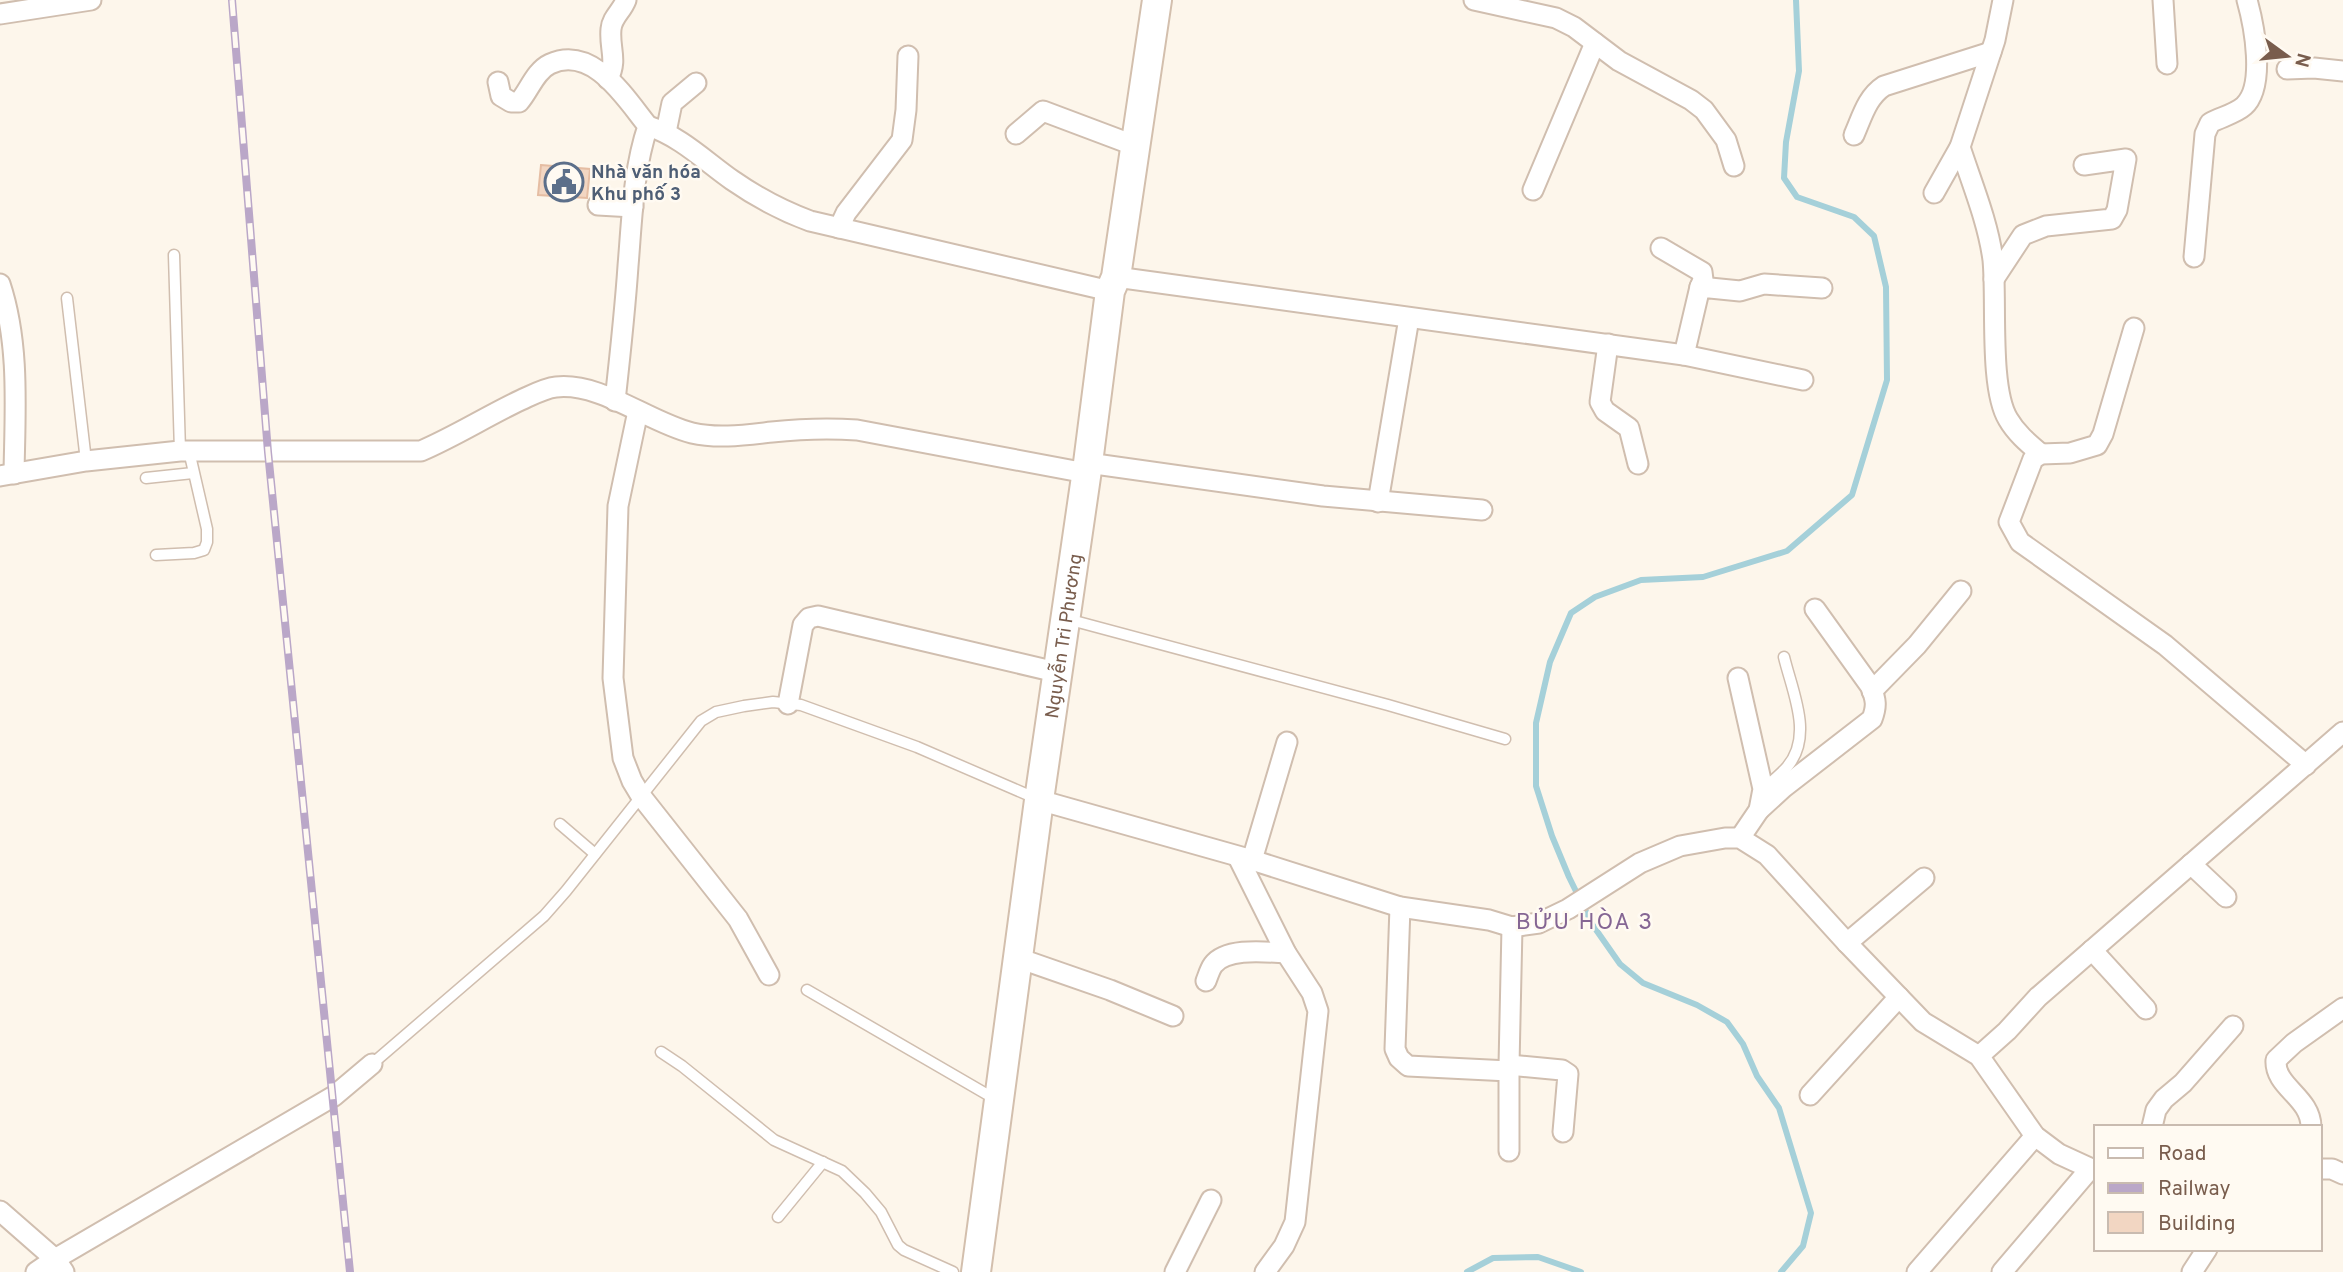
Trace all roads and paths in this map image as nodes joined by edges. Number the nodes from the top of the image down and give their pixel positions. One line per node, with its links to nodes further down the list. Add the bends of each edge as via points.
1 (91, 0): 8 (street)
2 (626, 0): 15 (street, via 610,27 614,61)
3 (1157, 0): 21 (main road, Nguyễn Tri Phương)
4 (1474, 0): 9 (street, via 1556,18)
5 (2003, 0): 10 (street)
6 (2163, 0): 12 (street)
7 (2248, 0): 32 (street, via 2254,26 2254,89 2245,105 2210,122 2205,134)
8 (0, 14)
9 (1595, 43): 24 (street, via 1704,110 1726,140); 25 (street)
10 (1992, 52): 20 (street, via 1884,86 1868,101); 22 (street)
11 (908, 57): 29 (street, via 902,140)
12 (2167, 64)
13 (2287, 69): 14 (street)
14 (2343, 71)
15 (608, 79): 16 (street, via 570,60 549,64 519,102 501,96); 18 (street)
16 (498, 82)
17 (696, 83): 18 (street, via 672,103)
18 (657, 129): 28 (street, via 641,147); 29 (street, via 734,182 791,214)
19 (1016, 134): 21 (street, via 1043,111)
20 (1854, 135)
21 (1136, 146): 35 (main road, Nguyễn Tri Phương)
22 (1960, 147): 26 (street); 33 (street, via 1989,240)
23 (2084, 165): 33 (street, via 2126,159 2118,210 2112,219 2046,226 2023,235)
24 (1734, 166)
25 (1533, 190)
26 (1934, 193)
27 (598, 205): 28 (street)
28 (633, 207): 44 (street)
29 (839, 228): 35 (street)
30 (1661, 248): 36 (street, via 1702,272)
31 (174, 256): 46 (lane)
32 (2194, 257)
33 (1994, 280): 47 (street, via 2002,403 2006,417)
34 (0, 284): 52 (street, via 8,309 16,386)
35 (1113, 284): 39 (street); 50 (main road, Nguyễn Tri Phương)
36 (1700, 286): 37 (street, via 1740,291 1764,284); 42 (street)
37 (1822, 288)
38 (67, 298): 48 (lane)
39 (1409, 318): 41 (street); 54 (street)
40 (2134, 328): 47 (street, via 2097,445 2070,453)
41 (1608, 344): 42 (street); 49 (street, via 1600,402 1632,433)
42 (1684, 355): 43 (street)
43 (1803, 380)
44 (615, 401): 45 (street); 46 (street, via 586,388 555,387 421,451)
45 (638, 411): 50 (street, via 661,423 715,436 857,430); 70 (street, via 618,506 614,678 623,758)
46 (184, 451): 48 (street); 51 (lane)
47 (2040, 454): 68 (street, via 2009,522 2020,542 2165,645)
48 (86, 461): 52 (street)
49 (1638, 464)
50 (1087, 468): 54 (street); 59 (main road, Nguyễn Tri Phương)
51 (193, 472): 53 (lane); 56 (lane, via 206,529 204,550)
52 (7, 475)
53 (146, 478)
54 (1378, 502): 55 (street)
55 (1482, 510)
56 (156, 555)
57 (1961, 591): 63 (street)
58 (1815, 609): 63 (street)
59 (1065, 618): 61 (main road, Nguyễn Tri Phương); 65 (lane)
60 (1784, 657): 69 (lane, via 1801,727 1799,746 1789,765)
61 (1056, 672): 64 (street, via 809,618 803,625); 71 (main road, Nguyễn Tri Phương)
62 (1738, 678): 69 (street)
63 (1872, 691): 72 (street, via 1876,708 1872,719)
64 (788, 704): 70 (lane, via 744,706 716,712 701,721); 71 (lane, via 825,712 918,747)
65 (1505, 739)
66 (1287, 742): 76 (street)
67 (2341, 742): 68 (street)
68 (2306, 765): 77 (street)
69 (1763, 789): 72 (street)
70 (641, 796): 75 (lane); 86 (street, via 738,919)
71 (1039, 800): 76 (street); 85 (main road, Nguyễn Tri Phương)
72 (1759, 810): 74 (street)
73 (560, 824): 75 (lane)
74 (1741, 838): 81 (street, via 1680,846 1640,863 1568,909 1539,923); 82 (street, via 1767,855)
75 (595, 854): 96 (lane, via 544,916)
76 (1245, 858): 80 (street); 84 (street)
77 (2190, 864): 79 (street); 83 (street)
78 (1924, 878): 82 (street)
79 (2227, 897)
80 (1400, 907): 81 (street); 97 (street, via 1395,1049 1399,1058 1408,1066)
81 (1513, 927): 97 (street)
82 (1847, 943): 89 (street)
83 (2092, 950): 91 (street); 95 (street)
84 (1286, 953): 87 (street, via 1247,952 1224,957 1213,965); 117 (street, via 1318,1011 1294,1222)
85 (1018, 958): 92 (street); 99 (main road, Nguyễn Tri Phương)
86 (769, 975)
87 (1206, 981)
88 (807, 990): 99 (lane)
89 (1899, 997): 95 (street, via 1923,1022); 98 (street)
90 (2343, 1008): 101 (street, via 2276,1060 2284,1081 2307,1109)
91 (2146, 1009)
92 (1173, 1016)
93 (2234, 1026): 100 (street, via 2164,1099)
94 (661, 1052): 105 (lane, via 774,1140)
95 (1979, 1056): 103 (street)
96 (372, 1064): 112 (street, via 334,1096)
97 (1509, 1068): 102 (street, via 1568,1074); 104 (street)
98 (1810, 1095)
99 (999, 1101): 115 (main road, Nguyễn Tri Phương)
100 (2152, 1125)
101 (2311, 1125)
102 (1563, 1132)
103 (2035, 1136): 107 (street); 118 (street)
104 (1509, 1151)
105 (822, 1162): 111 (lane); 114 (lane, via 842,1171 865,1193 898,1245)
106 (2322, 1169): 108 (street)
107 (2093, 1170): 119 (street)
108 (2343, 1174)
109 (1211, 1199): 116 (street)
110 (0, 1211): 112 (street)
111 (778, 1217)
112 (59, 1265): 113 (street)
113 (36, 1272)
114 (953, 1272)
115 (976, 1272)
116 (1175, 1272)
117 (1265, 1272)
118 (1917, 1272)
119 (2002, 1272)

